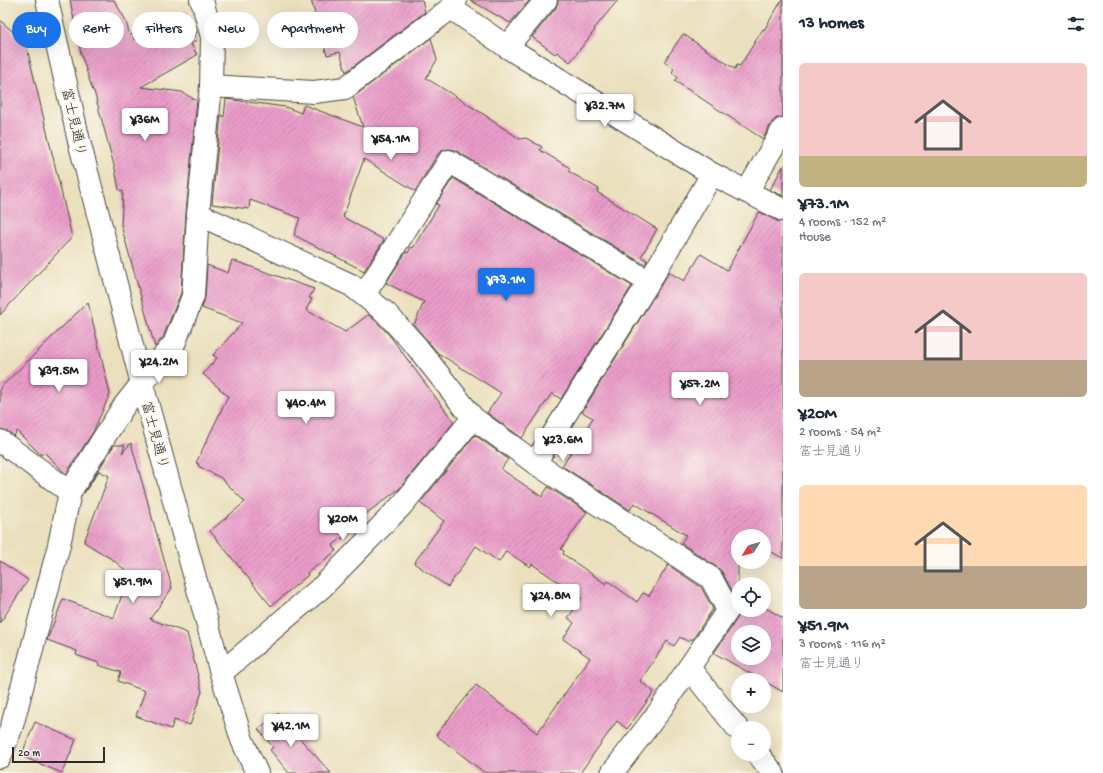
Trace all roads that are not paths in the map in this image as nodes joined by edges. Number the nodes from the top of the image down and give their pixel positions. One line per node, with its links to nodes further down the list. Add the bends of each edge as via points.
1 (47, 0): 14 (street, 富士見通り, via 79,142)
2 (200, 0): 6 (street, via 212,37)
3 (546, 0): 5 (street)
4 (454, 4): 5 (street); 6 (street, via 345,88 314,92)
5 (507, 47): 8 (street)
6 (211, 86): 11 (street)
7 (783, 129): 9 (street)
8 (712, 174): 9 (street); 12 (street)
9 (747, 192): 10 (street)
10 (783, 210)
11 (198, 214): 13 (street, via 351,285); 14 (street, via 193,296 174,344)
12 (649, 282): 13 (street, via 449,161); 17 (street)
13 (364, 295): 15 (street, via 386,313 417,347)
14 (142, 384): 18 (street, via 124,406); 20 (street, 富士見通り)
15 (472, 418): 17 (street); 20 (street, via 402,505 327,581)
16 (0, 440): 18 (street)
17 (535, 463): 19 (street, via 711,578 728,610)
18 (70, 492): 22 (street, via 59,545 12,726)
19 (689, 668): 21 (street); 25 (street)
20 (221, 673): 24 (street, 富士見通り, via 242,740)
21 (732, 721)
22 (0, 757)
23 (764, 761): 26 (street)
24 (257, 773)
25 (612, 773)
26 (773, 773)

